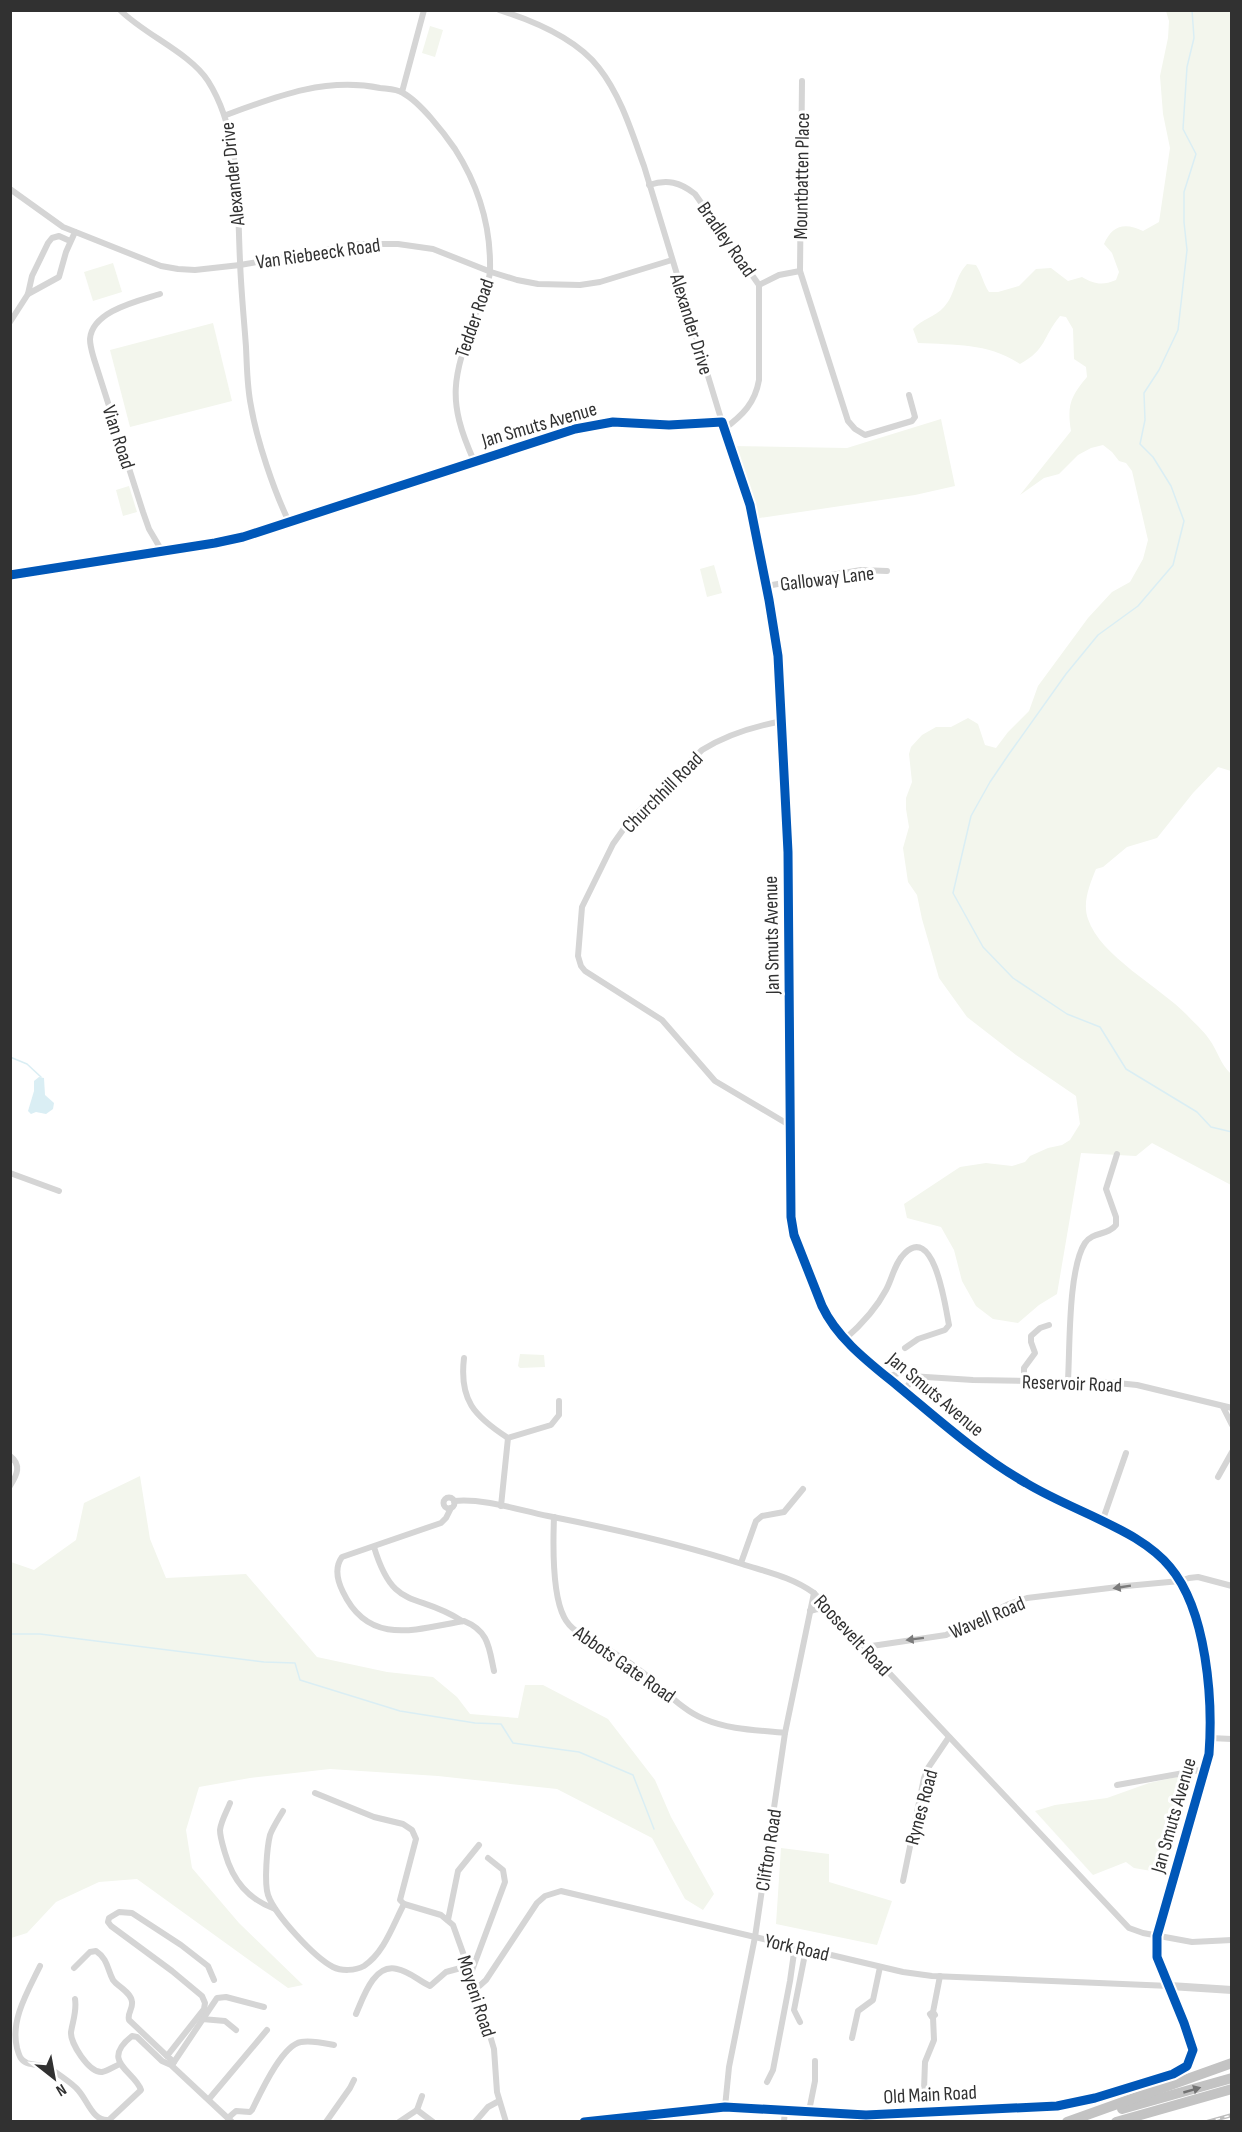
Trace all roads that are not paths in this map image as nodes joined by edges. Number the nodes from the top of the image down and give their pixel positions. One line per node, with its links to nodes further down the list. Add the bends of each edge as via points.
1 (120, 10): 6 (street, Alexander Drive, via 201,70)
2 (424, 10): 5 (street)
3 (499, 10): 7 (street, Alexander Drive, via 549,29 599,67 628,124)
4 (802, 81): 13 (street, Mountbatten Place)
5 (402, 92): 6 (street, via 359,84 315,87); 14 (street, Tedder Road, via 441,130 461,159 481,203)
6 (226, 114): 12 (street, Alexander Drive)
7 (649, 185): 11 (street, Alexander Drive); 15 (street, Bradley Road, via 671,181 695,194)
8 (10, 189): 9 (street, Van Riebeeck Road, via 54,222)
9 (75, 232): 10 (street); 12 (street, Van Riebeeck Road, via 161,266 195,270)
10 (70, 241): 16 (street, via 59,277); 16 (street, via 59,236 52,238 32,276)
11 (672, 260): 14 (street, Van Riebeeck Road, via 580,285 538,284); 20 (street, Alexander Drive)
12 (240, 264): 14 (street, Van Riebeeck Road, via 360,244 398,244 433,249); 23 (street, Alexander Drive, via 250,405)
13 (800, 270): 15 (street); 19 (street, Mountbatten Place, via 848,421 865,435 912,421 915,417)
14 (490, 272): 22 (street, Tedder Road, via 458,365 455,386 459,425)
15 (759, 285): 21 (street, Bradley Road, via 758,389 747,410)
16 (28, 294): 18 (street)
17 (160, 294): 24 (street, Vian Road, via 117,308 103,317 92,332 90,346 143,512)
18 (10, 322)
19 (909, 395)
20 (722, 422): 21 (street, Jan Smuts Avenue); 22 (street, Jan Smuts Avenue, via 606,423)
21 (724, 429): 27 (street, Jan Smuts Avenue, via 750,505)
22 (474, 461): 23 (street, Jan Smuts Avenue)
23 (289, 522): 24 (street, Jan Smuts Avenue, via 222,542)
24 (162, 551): 26 (street, Jan Smuts Avenue)
25 (887, 571): 27 (street, Galloway Lane, via 861,570)
26 (10, 574)
27 (766, 586): 28 (street, Jan Smuts Avenue, via 778,656)
28 (783, 721): 29 (street, Jan Smuts Avenue); 29 (street, Churchhill Road, via 756,727 702,750 625,826 584,901 578,956 580,966 588,973 662,1020 715,1081)
29 (791, 1126): 34 (street, Jan Smuts Avenue, via 793,1231 826,1315)
30 (1117, 1154): 40 (street, via 1106,1190 1116,1225 1110,1232 1087,1240 1076,1273)
31 (10, 1173): 32 (street)
32 (59, 1191)
33 (1049, 1325): 39 (street, via 1031,1336 1035,1353 1024,1368)
34 (845, 1339): 35 (street, via 865,1321 883,1295 903,1254 922,1249 940,1280 949,1325); 38 (street, Jan Smuts Avenue)
35 (905, 1348)
36 (464, 1359): 46 (street, via 462,1373 468,1403)
37 (910, 1376): 38 (street, Reservoir Road, via 902,1372); 39 (street, Reservoir Road); 41 (street)
38 (887, 1377): 41 (street, Jan Smuts Avenue)
39 (1024, 1380): 40 (street, Reservoir Road)
40 (1068, 1380): 43 (street, Reservoir Road, via 1137,1385)
41 (904, 1391): 55 (street, Jan Smuts Avenue, via 998,1466)
42 (559, 1401): 46 (street, via 559,1415 551,1425)
43 (1223, 1407): 44 (street, Reservoir Road); 45 (street)
44 (1232, 1408)
45 (1232, 1425)
46 (508, 1438): 53 (street)
47 (1232, 1452): 50 (street)
48 (1126, 1454): 55 (street)
49 (10, 1456): 51 (street, via 18,1466)
50 (1218, 1477)
51 (10, 1486)
52 (803, 1489): 57 (street, via 784,1512 756,1521)
53 (501, 1506): 54 (street, Roosevelt Road); 56 (street, Roosevelt Road, via 473,1501 452,1505 441,1523)
54 (554, 1517): 57 (street, Roosevelt Road, via 677,1544); 66 (street, Abbots Gate Road, via 558,1597 570,1625 634,1665 704,1719 733,1728)
55 (1102, 1522): 58 (street, Jan Smuts Avenue, via 1152,1550 1169,1564)
56 (374, 1546): 63 (street, via 386,1576 399,1593); 63 (street, via 345,1555 338,1563 341,1589 361,1618 393,1631)
57 (741, 1563): 60 (street, Roosevelt Road, via 791,1579)
58 (1180, 1581): 59 (street, via 1198,1577); 64 (street, Wavell Road, one-way to 64, via 1027,1598 946,1635); 68 (street, Jan Smuts Avenue, via 1206,1658)
59 (1232, 1586)
60 (814, 1593): 61 (street, Roosevelt Road); 62 (street, Clifton Road)
61 (830, 1610): 62 (street); 64 (street, Roosevelt Road)
62 (810, 1611): 66 (street, Clifton Road)
63 (462, 1621): 65 (street, via 483,1633)
64 (865, 1647): 67 (street, Roosevelt Road)
65 (494, 1671)
66 (785, 1733): 82 (street, Clifton Road)
67 (949, 1737): 77 (street, Rynes Road, via 924,1778); 81 (street, Roosevelt Road, via 1129,1928)
68 (1210, 1738): 69 (street); 70 (street, Jan Smuts Avenue)
69 (1232, 1739)
70 (1206, 1769): 71 (street); 81 (street, Jan Smuts Avenue)
71 (1118, 1785)
72 (315, 1793): 78 (street, via 412,1830 416,1839 400,1899)
73 (230, 1803): 79 (street, via 220,1829 233,1876 256,1901)
74 (284, 1811): 79 (street, via 269,1843 268,1893)
75 (478, 1845): 80 (street, via 458,1871)
76 (488, 1858): 89 (street, via 503,1870 505,1882)
77 (903, 1881)
78 (404, 1904): 79 (street, via 375,1956 363,1967 350,1970 329,1964 290,1929); 80 (street)
79 (277, 1910)
80 (448, 1920): 89 (street, Moyeni Road)
81 (1157, 1936): 83 (street, Roosevelt Road, via 1206,1943); 92 (street, Jan Smuts Avenue, via 1157,1957)
82 (755, 1937): 84 (street, York Road); 94 (street, York Road, via 559,1891 537,1903); 120 (street, Clifton Road)
83 (1232, 1940)
84 (795, 1946): 85 (street, York Road); 113 (street, via 773,2070)
85 (806, 1949): 87 (street, York Road); 101 (street, via 794,2010)
86 (40, 1966): 110 (street, via 15,2029 20,2058 48,2068 73,2086 104,2121 113,2118 141,2090)
87 (880, 1967): 90 (street, York Road); 104 (street, via 873,2000 858,2012)
88 (74, 1968): 106 (street, via 90,1952 102,1955 113,1980 132,2000 128,2019)
89 (469, 1970): 94 (street, Moyeni Road); 99 (street, via 446,1972 430,1986 399,1969 383,1971 372,1981)
90 (940, 1976): 92 (street, York Road); 115 (street)
91 (214, 1980): 106 (street, via 208,1966 132,1913 119,1912 109,1918 111,1926 204,2000 204,2009)
92 (1170, 1986): 93 (street); 97 (street, Old Main Road)
93 (1182, 1987): 95 (street); 97 (street)
94 (476, 1989): 119 (street, Moyeni Road, via 494,2049)
95 (1232, 1990)
96 (75, 1999): 110 (street, via 71,2034 79,2053 87,2064 101,2072)
97 (1176, 2004): 123 (street, Old Main Road, via 1193,2050 1187,2066 1095,2098 1047,2107 876,2115)
98 (264, 2007): 100 (street, via 223,1996 214,2000)
99 (356, 2014)
100 (202, 2019): 102 (street, via 225,2021); 108 (street)
101 (800, 2022)
102 (236, 2030)
103 (267, 2030): 118 (street)
104 (852, 2038)
105 (334, 2045): 124 (street, via 297,2043 270,2073 252,2110 235,2111)
106 (167, 2056): 108 (street)
107 (815, 2061): 123 (street)
108 (173, 2063): 110 (street, via 166,2063 133,2036 122,2048); 118 (street)
109 (1232, 2063): 132 (highway)
110 (120, 2064)
111 (1232, 2078): 133 (highway, one-way to 111)
112 (354, 2080): 125 (street)
113 (767, 2082)
114 (1232, 2089): 134 (highway)
115 (924, 2090)
116 (422, 2096): 122 (street)
117 (1232, 2097): 135 (highway)
118 (209, 2099): 124 (street)
119 (499, 2101): 128 (street); 129 (street, Moyeni Road)
120 (725, 2107): 121 (street, Old Main Road); 130 (street, Old Main Road)
121 (785, 2109): 123 (street, Old Main Road); 131 (street)
122 (417, 2110): 126 (street); 127 (street)
123 (809, 2111)
124 (229, 2120)
125 (326, 2121)
126 (399, 2121)
127 (434, 2121)
128 (475, 2121)
129 (506, 2121)
130 (584, 2121)
131 (784, 2121)
132 (1067, 2121)
133 (1075, 2121)
134 (1116, 2121)
135 (1135, 2121)

